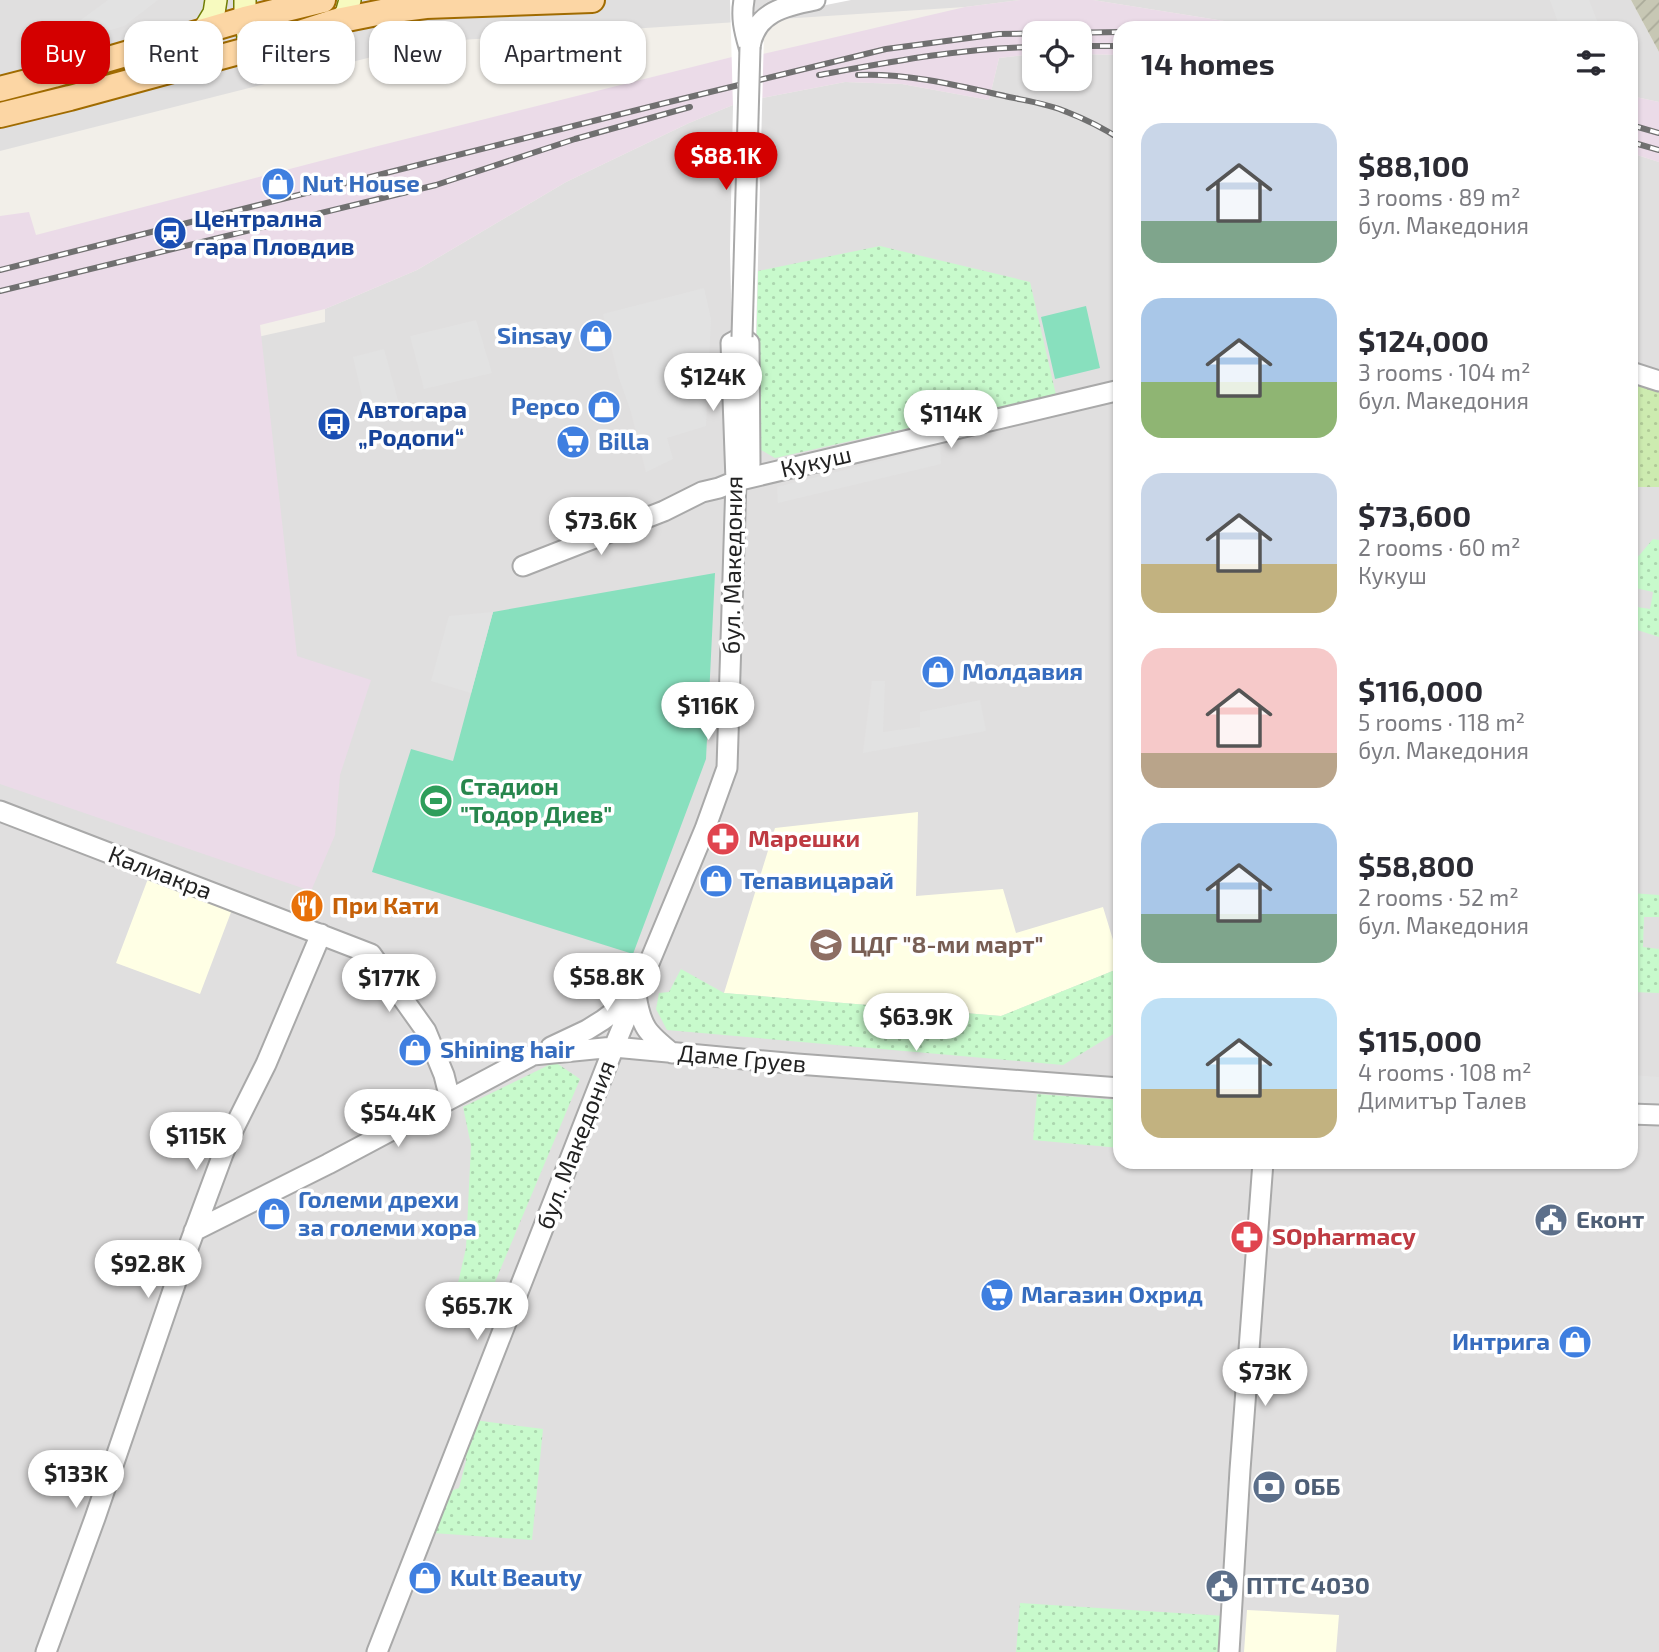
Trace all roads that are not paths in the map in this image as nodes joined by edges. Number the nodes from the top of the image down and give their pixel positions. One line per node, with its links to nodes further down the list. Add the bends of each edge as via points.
1 (216, 0): 8 (main road)
2 (323, 0): 7 (main road)
3 (350, 0): 10 (main road, via 346,14)
4 (592, 0): 10 (main road, via 426,6)
5 (744, 0): 11 (street, бул. Македония, via 743,24)
6 (815, 0): 11 (street, бул. Македония, via 788,6 765,18 751,35)
7 (245, 10): 9 (main road)
8 (209, 21)
9 (223, 21)
10 (337, 21)
11 (750, 47): 19 (street, бул. Македония, bridge, via 742,337 731,344)
12 (237, 53): 15 (main road)
13 (124, 54): 14 (main road)
14 (0, 89)
15 (0, 115)
16 (1638, 374): 17 (street)
17 (1659, 381)
18 (1113, 392): 19 (street, Кукуш)
19 (736, 481): 20 (street, Кукуш); 23 (street, бул. Македония, via 727,768)
20 (523, 566)
21 (0, 811): 22 (street, Калиакра)
22 (321, 934): 28 (street, Калиакра, via 371,954 426,1031); 32 (street, via 234,1128)
23 (636, 995): 24 (street, бул. Македония); 25 (street, via 642,1023); 26 (street, via 587,1030)
24 (614, 1047): 25 (street, Даме Груев); 26 (street, Даме Груев); 34 (street, бул. Македония)
25 (672, 1053): 27 (street, Даме Груев)
26 (533, 1055): 28 (street)
27 (1113, 1087)
28 (450, 1099): 32 (street)
29 (1638, 1114): 30 (street)
30 (1659, 1115)
31 (1263, 1169): 35 (street)
32 (194, 1231): 33 (street)
33 (46, 1652)
34 (377, 1652)
35 (1229, 1652)

